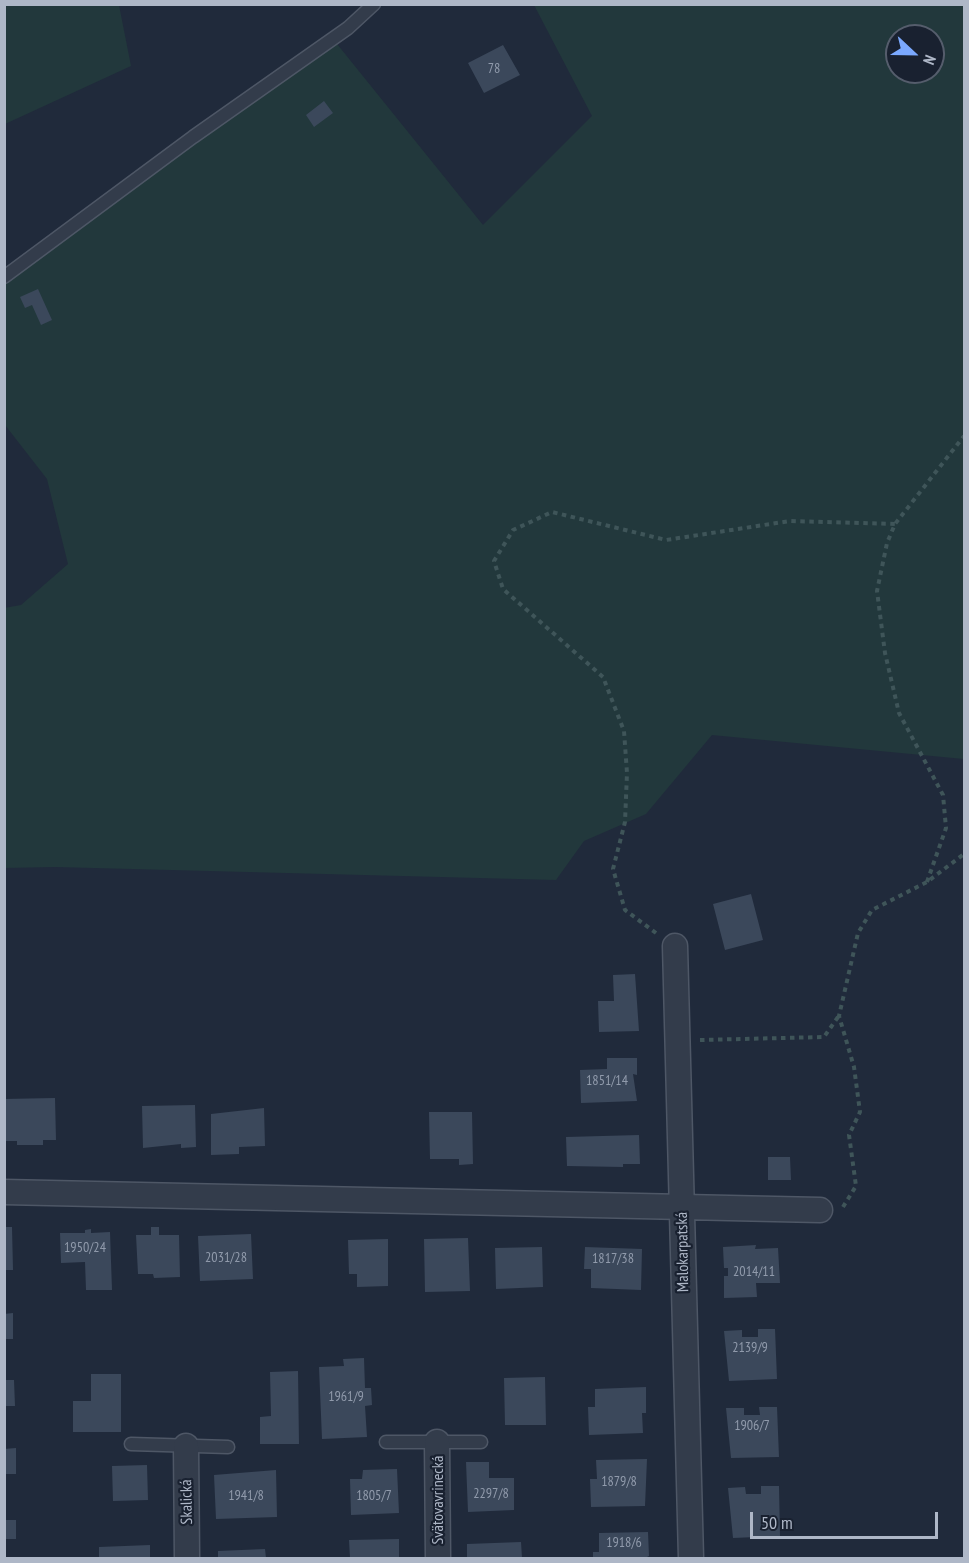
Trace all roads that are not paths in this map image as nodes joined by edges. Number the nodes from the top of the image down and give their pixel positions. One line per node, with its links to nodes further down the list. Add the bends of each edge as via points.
1 (374, 4): 2 (lane, via 348,28)
2 (4, 276)
3 (675, 946): 5 (street, Malokarpatská)
4 (4, 1192): 5 (street)
5 (682, 1206): 6 (street); 15 (street, Malokarpatská)
6 (820, 1210)
7 (386, 1442): 8 (lane)
8 (437, 1442): 9 (lane); 14 (street, Svätovavrinecká)
9 (481, 1442)
10 (130, 1444): 11 (lane)
11 (186, 1446): 12 (lane); 13 (street, Skalická)
12 (228, 1447)
13 (187, 1558)
14 (438, 1558)
15 (691, 1558)

